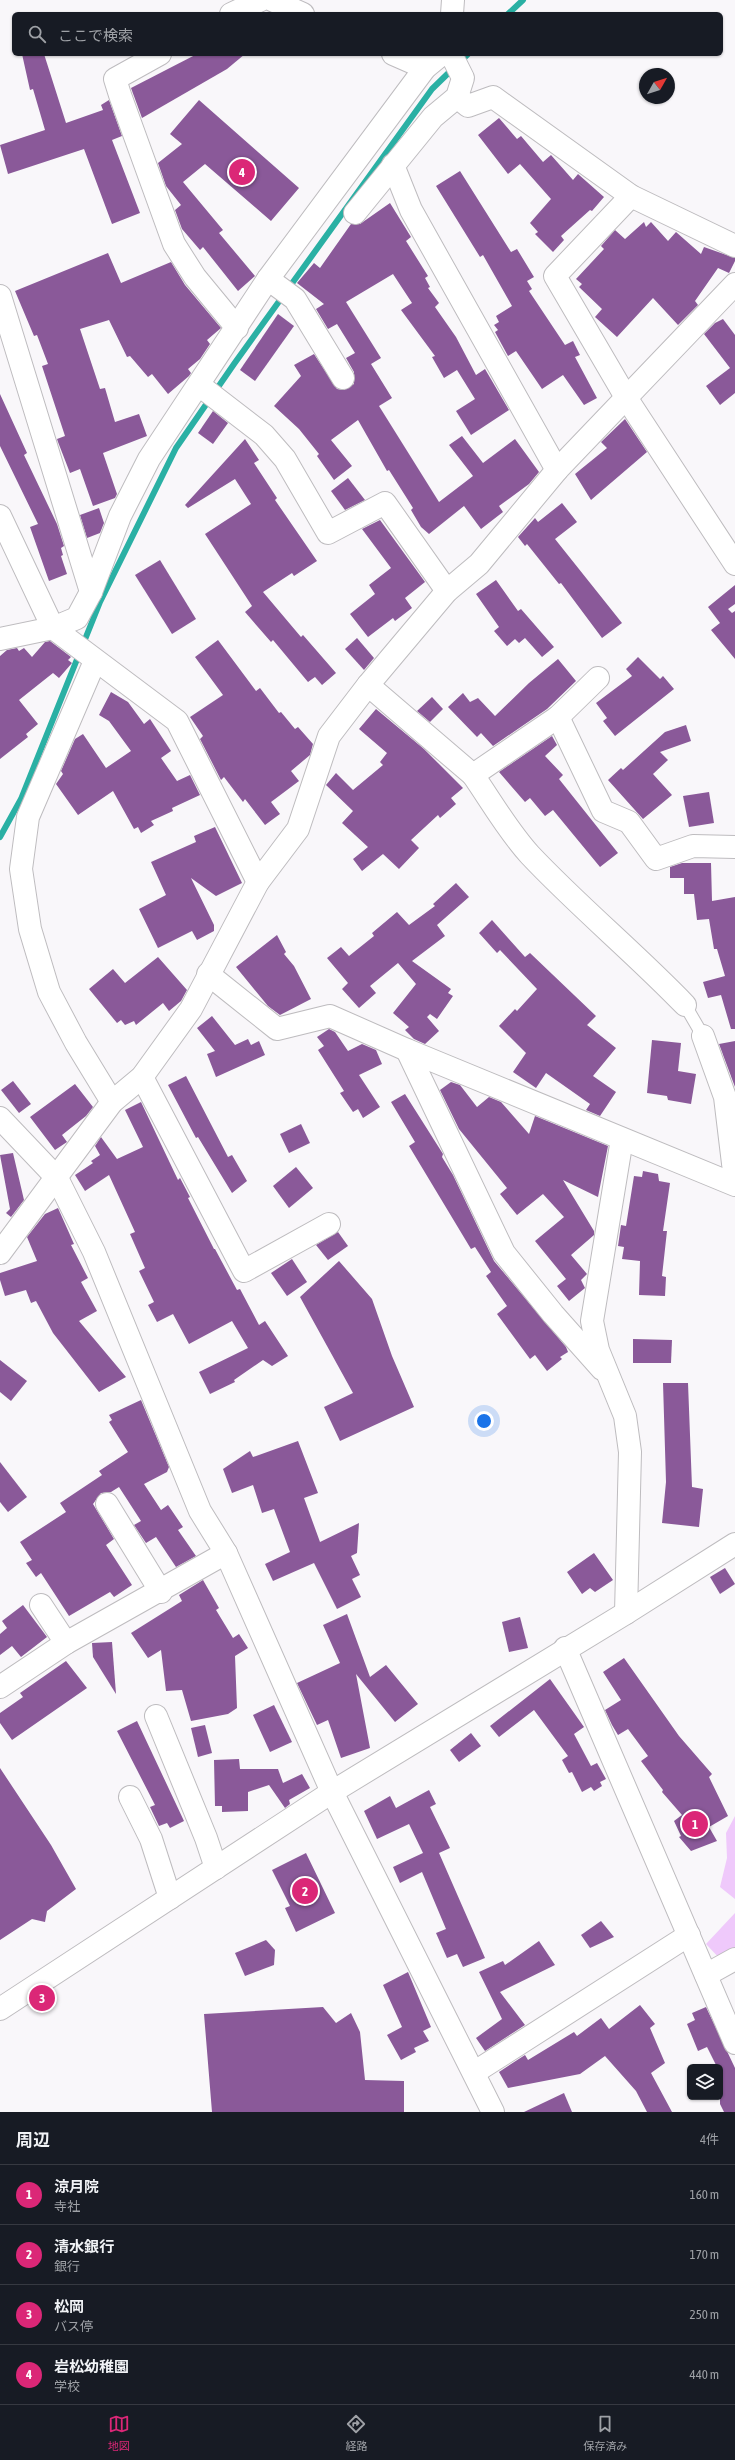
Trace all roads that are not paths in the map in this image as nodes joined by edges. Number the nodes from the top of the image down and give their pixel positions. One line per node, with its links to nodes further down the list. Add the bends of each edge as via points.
1 (261, 0): 4 (street)
2 (272, 0): 5 (street)
3 (453, 0): 6 (street)
4 (235, 12)
5 (299, 12)
6 (452, 12)
7 (156, 56): 20 (street, via 115,79 174,244 195,277)
8 (398, 56): 11 (street)
9 (440, 56): 11 (street)
10 (452, 56): 12 (street)
11 (425, 68): 17 (street)
12 (460, 87): 13 (street); 14 (street, via 468,106 493,97)
13 (393, 165): 15 (street); 24 (street, via 411,210)
14 (631, 196): 16 (street); 23 (street, via 554,276)
15 (355, 214)
16 (735, 246)
17 (272, 282): 20 (street); 21 (street, via 295,299)
18 (735, 284): 23 (street)
19 (0, 296): 28 (street)
20 (237, 328): 22 (street)
21 (343, 378)
22 (201, 386): 27 (street, via 264,435 285,459 328,533 384,503); 28 (street, via 149,459 120,516)
23 (627, 399): 24 (street); 26 (street)
24 (557, 470): 27 (street, via 479,564)
25 (0, 516): 29 (street)
26 (735, 564)
27 (447, 591): 33 (street)
28 (90, 592): 29 (street, via 77,618)
29 (53, 628): 30 (street); 31 (street)
30 (0, 639)
31 (93, 659): 37 (street, via 177,721); 43 (street, via 28,817 21,869 30,929 49,992)
32 (598, 678): 34 (street)
33 (368, 685): 35 (street); 37 (street, via 329,736 298,829)
34 (558, 716): 35 (street); 36 (street, via 603,811 629,822 656,859 693,846)
35 (473, 776): 39 (street, via 529,853 584,909 650,968)
36 (735, 847)
37 (258, 882): 38 (street)
38 (208, 974): 41 (street, via 277,1029 330,1016); 42 (street, via 191,1009)
39 (685, 1005): 40 (lane)
40 (703, 1036): 47 (street, via 725,1097)
41 (407, 1050): 45 (street); 51 (street, via 504,1253 553,1314)
42 (142, 1077): 43 (street); 49 (street, via 244,1271)
43 (112, 1102): 46 (street)
44 (0, 1118): 46 (street)
45 (622, 1139): 48 (street); 51 (street, via 592,1321 598,1350)
46 (57, 1178): 50 (street); 54 (street, via 94,1252 200,1511)
47 (735, 1180)
48 (735, 1185)
49 (329, 1224)
50 (0, 1253)
51 (609, 1377): 57 (street, via 625,1416 630,1452)
52 (107, 1504): 55 (street)
53 (735, 1544): 57 (street)
54 (226, 1553): 55 (street); 62 (street)
55 (161, 1592): 58 (street)
56 (41, 1605): 58 (street)
57 (626, 1613): 59 (street)
58 (66, 1643): 60 (street)
59 (565, 1648): 62 (street); 66 (street)
60 (0, 1687)
61 (156, 1716): 64 (street)
62 (332, 1792): 64 (street); 71 (street)
63 (130, 1797): 65 (street, via 151,1839)
64 (216, 1868): 65 (street)
65 (170, 1898): 69 (street)
66 (689, 1935): 68 (street); 71 (street)
67 (735, 1959): 68 (street)
68 (706, 1975): 70 (street)
69 (0, 2009)
70 (735, 2043)
71 (475, 2072): 72 (street)
72 (493, 2112)

